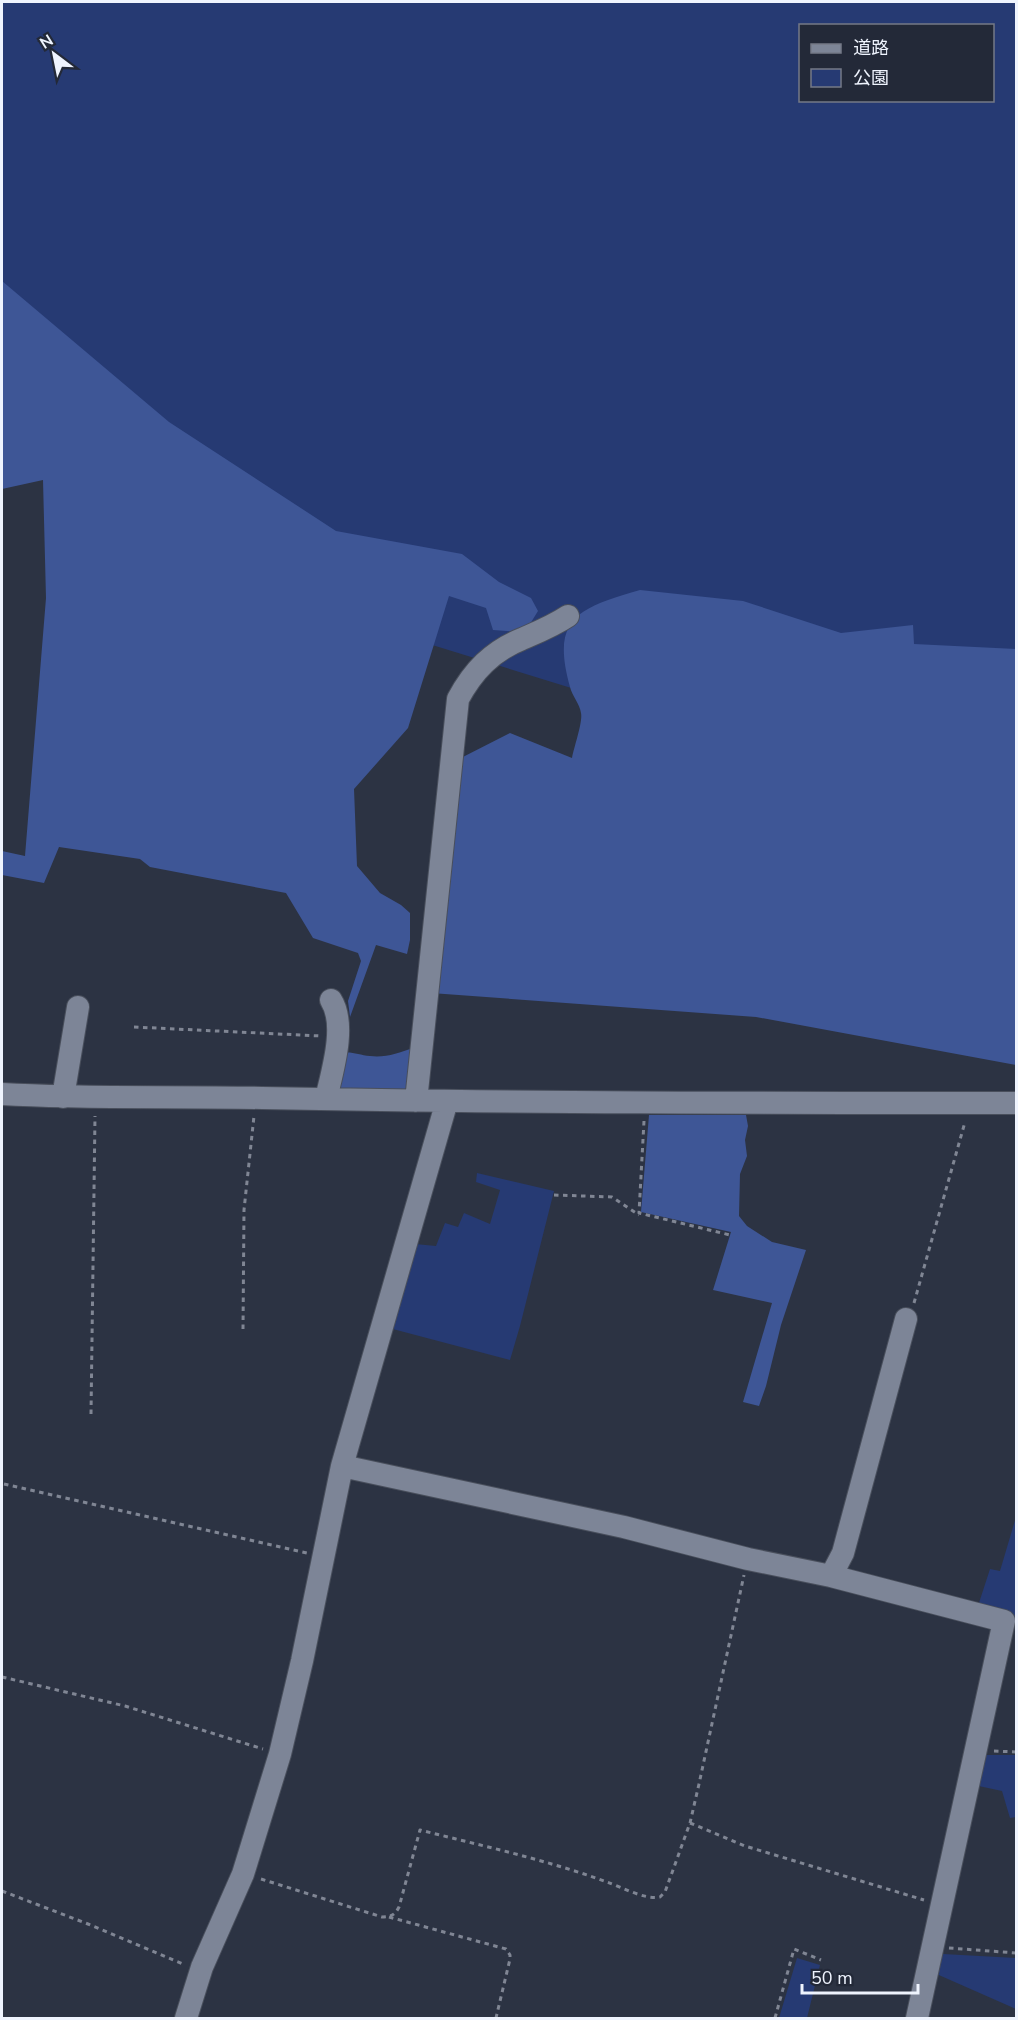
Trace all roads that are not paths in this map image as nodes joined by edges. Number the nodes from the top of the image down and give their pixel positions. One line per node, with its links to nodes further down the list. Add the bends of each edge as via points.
1 (568, 616): 7 (street, via 490,657 477,668 458,699)
2 (332, 1000): 6 (street, via 338,1017 338,1037)
3 (78, 1007): 5 (street)
4 (2, 1094): 5 (street)
5 (63, 1097): 6 (street)
6 (326, 1099): 7 (street)
7 (416, 1101): 8 (street)
8 (447, 1101): 9 (street); 11 (street)
9 (1017, 1103)
10 (906, 1319): 12 (street, via 843,1552)
11 (342, 1466): 12 (street); 13 (street, via 280,1754 243,1874 201,1972)
12 (831, 1576): 14 (street, via 1005,1621)
13 (186, 2019)
14 (917, 2019)

